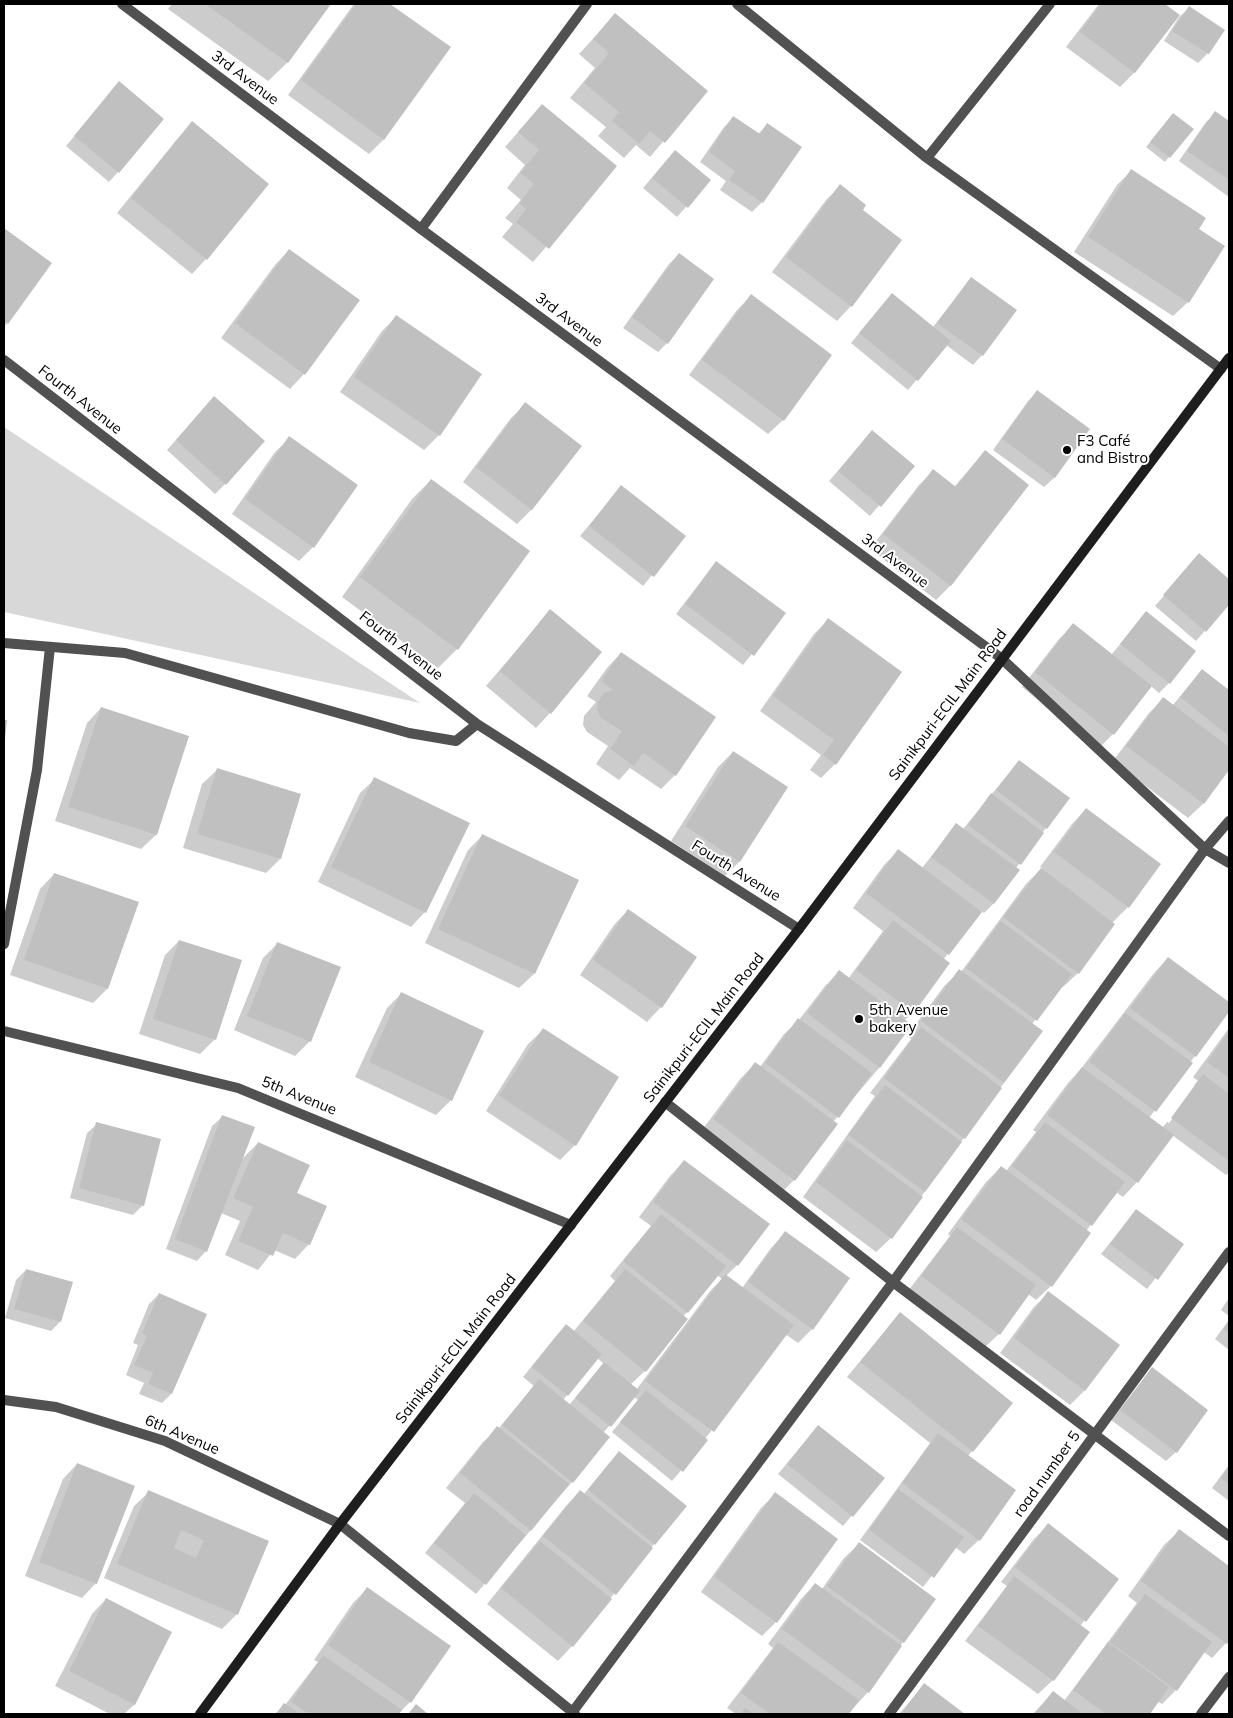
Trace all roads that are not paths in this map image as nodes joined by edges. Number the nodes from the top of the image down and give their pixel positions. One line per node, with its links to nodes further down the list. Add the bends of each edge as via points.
1 (122, 4): 6 (street, 3rd Avenue)
2 (587, 4): 6 (street)
3 (737, 4): 5 (street)
4 (1050, 4): 5 (street)
5 (927, 158): 9 (street)
6 (421, 229): 12 (street, 3rd Avenue)
7 (1229, 358): 9 (main road, Sainikpuri-ECIL Main Road)
8 (4, 360): 13 (street, Fourth Avenue)
9 (1221, 370): 12 (main road, Sainikpuri-ECIL Main Road)
10 (4, 643): 11 (street)
11 (50, 647): 13 (street, via 125,653 409,733 456,741); 18 (street, via 37,770)
12 (1001, 658): 15 (street, 3rd Avenue); 17 (main road, Sainikpuri-ECIL Main Road)
13 (477, 724): 17 (street, Fourth Avenue)
14 (1229, 821): 15 (street)
15 (1204, 849): 16 (street, 3rd Avenue); 23 (street)
16 (1229, 863)
17 (799, 929): 20 (main road, Sainikpuri-ECIL Main Road)
18 (4, 944)
19 (4, 1031): 21 (street, 5th Avenue, via 238,1088)
20 (665, 1102): 21 (main road, Sainikpuri-ECIL Main Road); 23 (street)
21 (571, 1224): 26 (main road, Sainikpuri-ECIL Main Road)
22 (1229, 1252): 25 (street, road number 5)
23 (893, 1282): 25 (street); 30 (street)
24 (4, 1400): 26 (street, 6th Avenue, via 56,1406 165,1441)
25 (1095, 1435): 27 (street); 31 (street, road number 5)
26 (340, 1524): 29 (main road, Sainikpuri-ECIL Main Road); 30 (street, 6th Avenue)
27 (1229, 1536)
28 (1229, 1677): 32 (street)
29 (200, 1714)
30 (573, 1714)
31 (889, 1714)
32 (1201, 1714)

